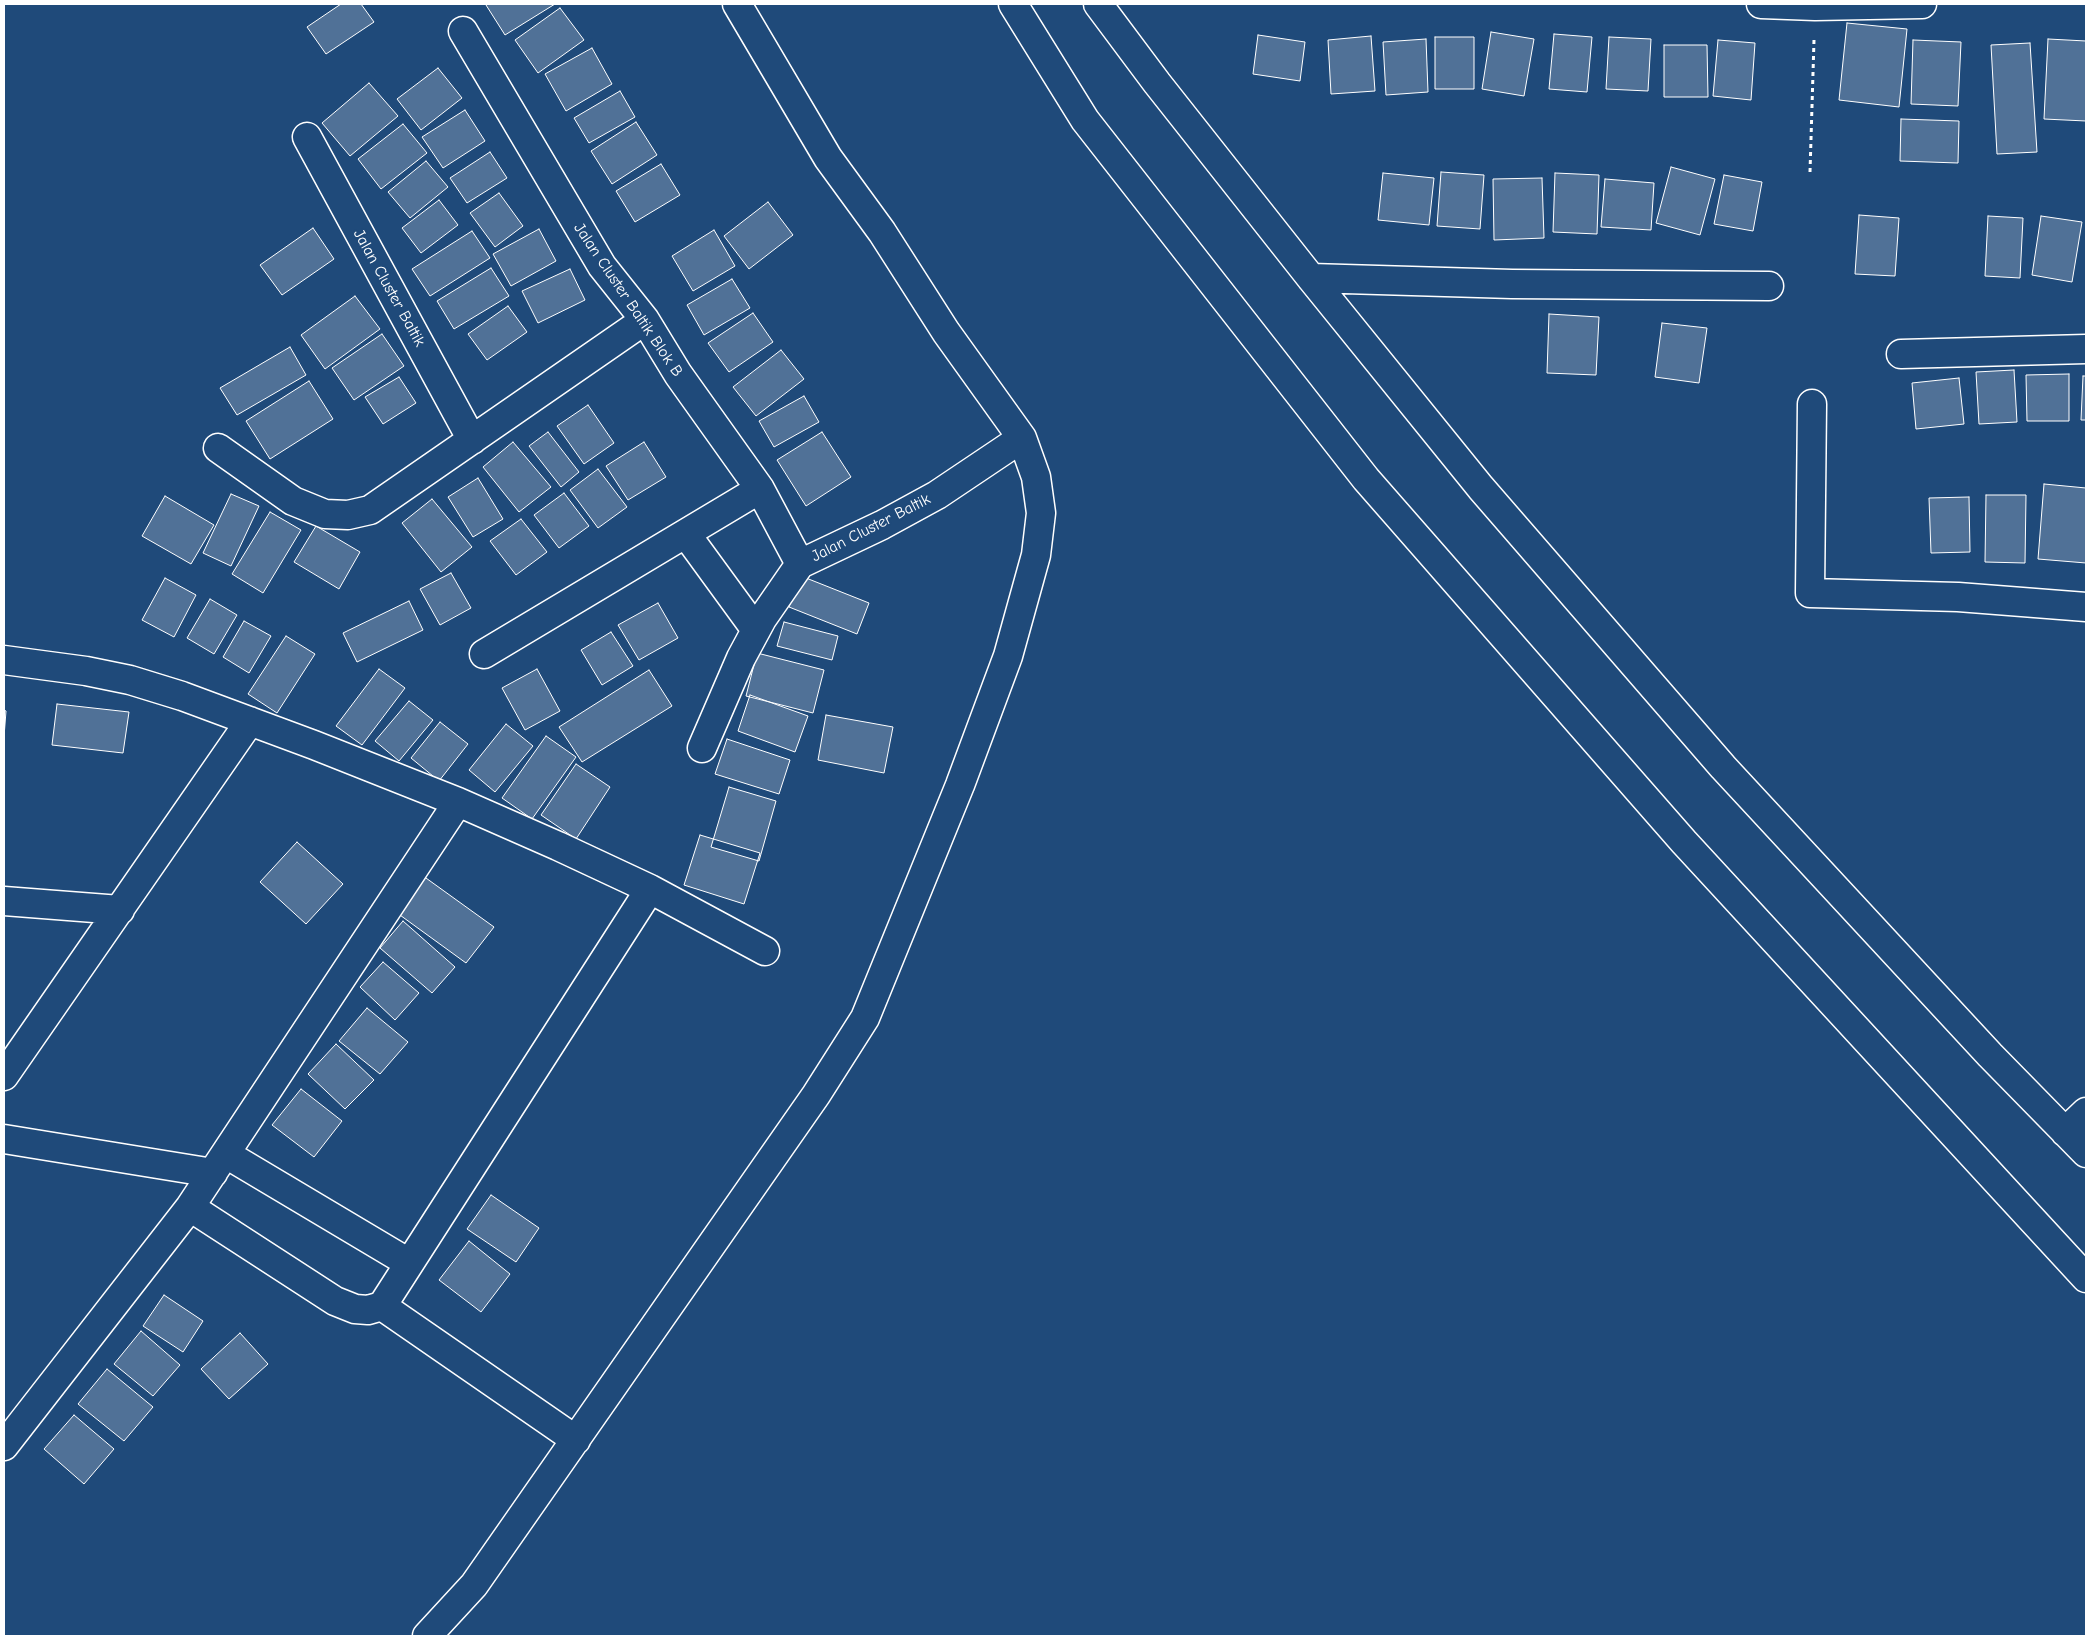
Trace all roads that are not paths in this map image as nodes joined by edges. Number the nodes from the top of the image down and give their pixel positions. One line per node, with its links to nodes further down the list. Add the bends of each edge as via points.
1 (737, 4): 15 (street, via 828,158)
2 (1013, 4): 40 (street, via 1085,120 1366,479 1684,842)
3 (1098, 4): 9 (street)
4 (1761, 4): 6 (street)
5 (1922, 4): 6 (street)
6 (1815, 5)
7 (463, 31): 11 (street, Jalan Cluster Baltik Blok B, via 602,266)
8 (306, 137): 16 (street, Jalan Cluster Baltik)
9 (1310, 278): 10 (street); 34 (street, via 1481,488 1723,767)
10 (1769, 286)
11 (645, 320): 16 (street); 18 (street, Jalan Cluster Baltik Blok B, via 678,374)
12 (2086, 349): 13 (street)
13 (1901, 354)
14 (1812, 404): 21 (street, via 1810,593 1958,597)
15 (1022, 438): 20 (street, Jalan Cluster Baltik, via 882,526); 42 (street, via 1036,477 1041,513 1036,554 1026,593 1008,656 960,785 865,1018 816,1095)
16 (472, 440): 17 (street, via 370,510 348,514 326,514 292,501)
17 (218, 448)
18 (760, 489): 19 (street); 20 (street, Jalan Cluster Baltik Blok B)
19 (686, 534): 22 (street); 23 (street)
20 (800, 564): 22 (street, Jalan Cluster Baltik)
21 (2086, 607)
22 (756, 630): 26 (street, Jalan Cluster Baltik)
23 (484, 654)
24 (4, 660): 25 (street, via 130,680)
25 (250, 721): 27 (street); 30 (street)
26 (702, 748)
27 (458, 802): 28 (street); 37 (street)
28 (650, 890): 31 (street); 39 (street)
29 (4, 901): 30 (street)
30 (120, 910): 32 (street)
31 (765, 951)
32 (4, 1076)
33 (2086, 1112): 34 (street)
34 (2065, 1132): 36 (street)
35 (4, 1139): 37 (street)
36 (2086, 1154)
37 (220, 1163): 38 (street); 39 (street)
38 (190, 1207): 41 (street, via 335,1301 355,1309); 43 (street)
39 (409, 1263): 41 (street)
40 (2086, 1278)
41 (382, 1306): 42 (street)
42 (576, 1440): 44 (street, via 474,1584)
43 (4, 1446)
44 (427, 1636)

